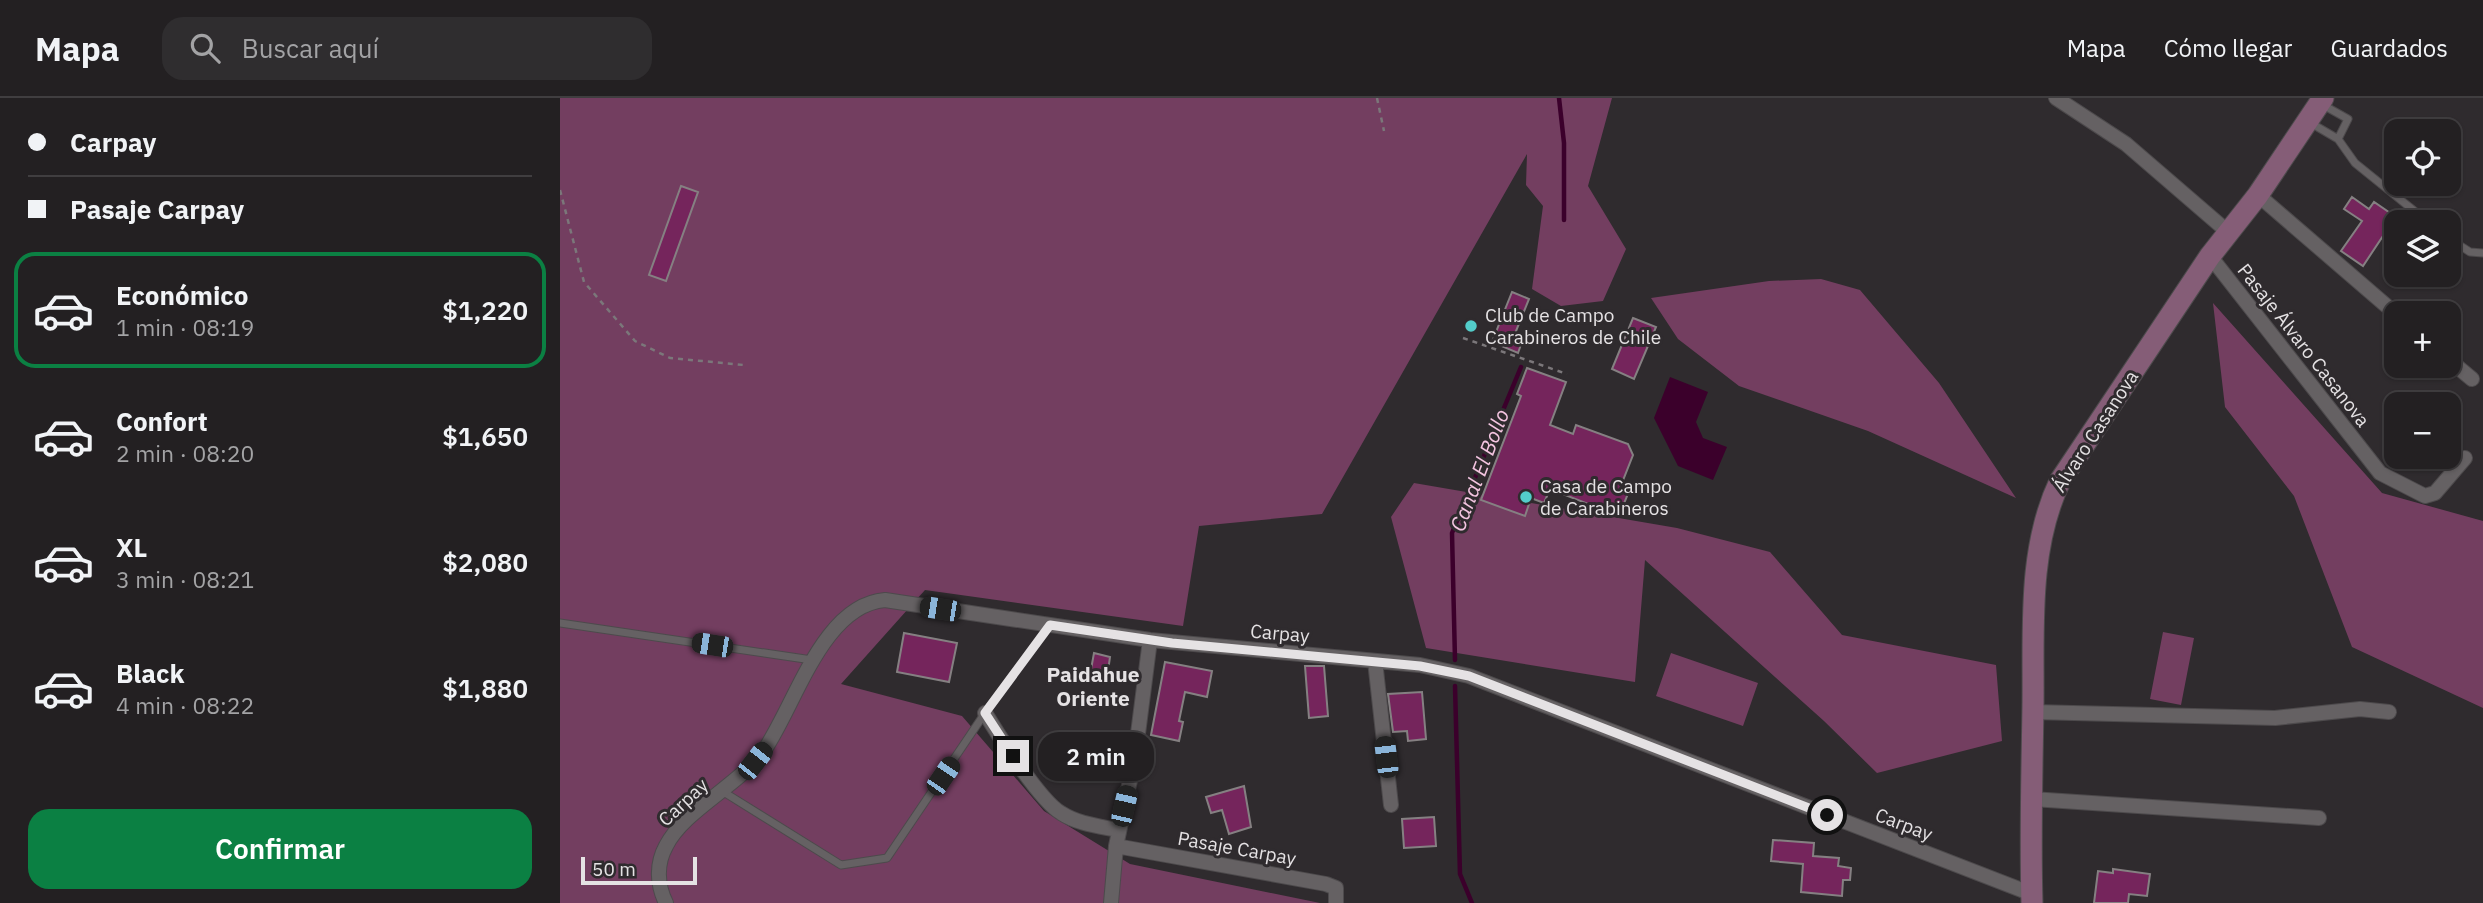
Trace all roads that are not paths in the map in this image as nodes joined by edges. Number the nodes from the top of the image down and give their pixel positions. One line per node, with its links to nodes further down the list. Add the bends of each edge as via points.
1 (2056, 98): 6 (street, via 2126,144)
2 (2316, 104): 3 (lane); 3 (lane, via 2348,119); 4 (street, Álvaro Casanova, via 2285,138 2276,169)
3 (2338, 139): 5 (lane, via 2355,163)
4 (2258, 195): 6 (street, Álvaro Casanova); 10 (street)
5 (2413, 210)
6 (2228, 232): 9 (street, Álvaro Casanova)
7 (2461, 246): 8 (lane)
8 (2483, 253)
9 (2210, 256): 13 (street, Pasaje Álvaro Casanova, via 2379,473 2425,496 2435,493); 19 (street, Álvaro Casanova, via 2060,481 2049,505 2036,587)
10 (2384, 304)
11 (2461, 370): 12 (street)
12 (2472, 379)
13 (2465, 458)
14 (560, 622): 17 (lane)
15 (1050, 625): 16 (street, Carpay); 17 (street, Carpay, via 876,601 842,618); 21 (lane)
16 (1150, 640): 18 (street, Carpay); 26 (street, via 1135,757)
17 (814, 661): 22 (street, Carpay, via 766,748)
18 (1375, 661): 24 (street); 28 (street, Carpay, via 1469,676)
19 (2033, 712): 20 (street, via 2274,718 2360,709); 23 (street, Álvaro Casanova)
20 (2389, 712)
21 (985, 713): 22 (lane, via 887,859 841,865); 26 (street, via 1058,812 1079,822)
22 (722, 791): 29 (street, Carpay, via 666,846 659,878)
23 (2031, 799): 25 (street); 28 (street, Álvaro Casanova)
24 (1391, 805)
25 (2319, 818)
26 (1118, 830): 27 (street)
27 (1116, 846): 30 (street); 31 (street, Pasaje Carpay, via 1326,884 1335,888)
28 (2032, 899)
29 (666, 903)
30 (1111, 903)
31 (1336, 903)

